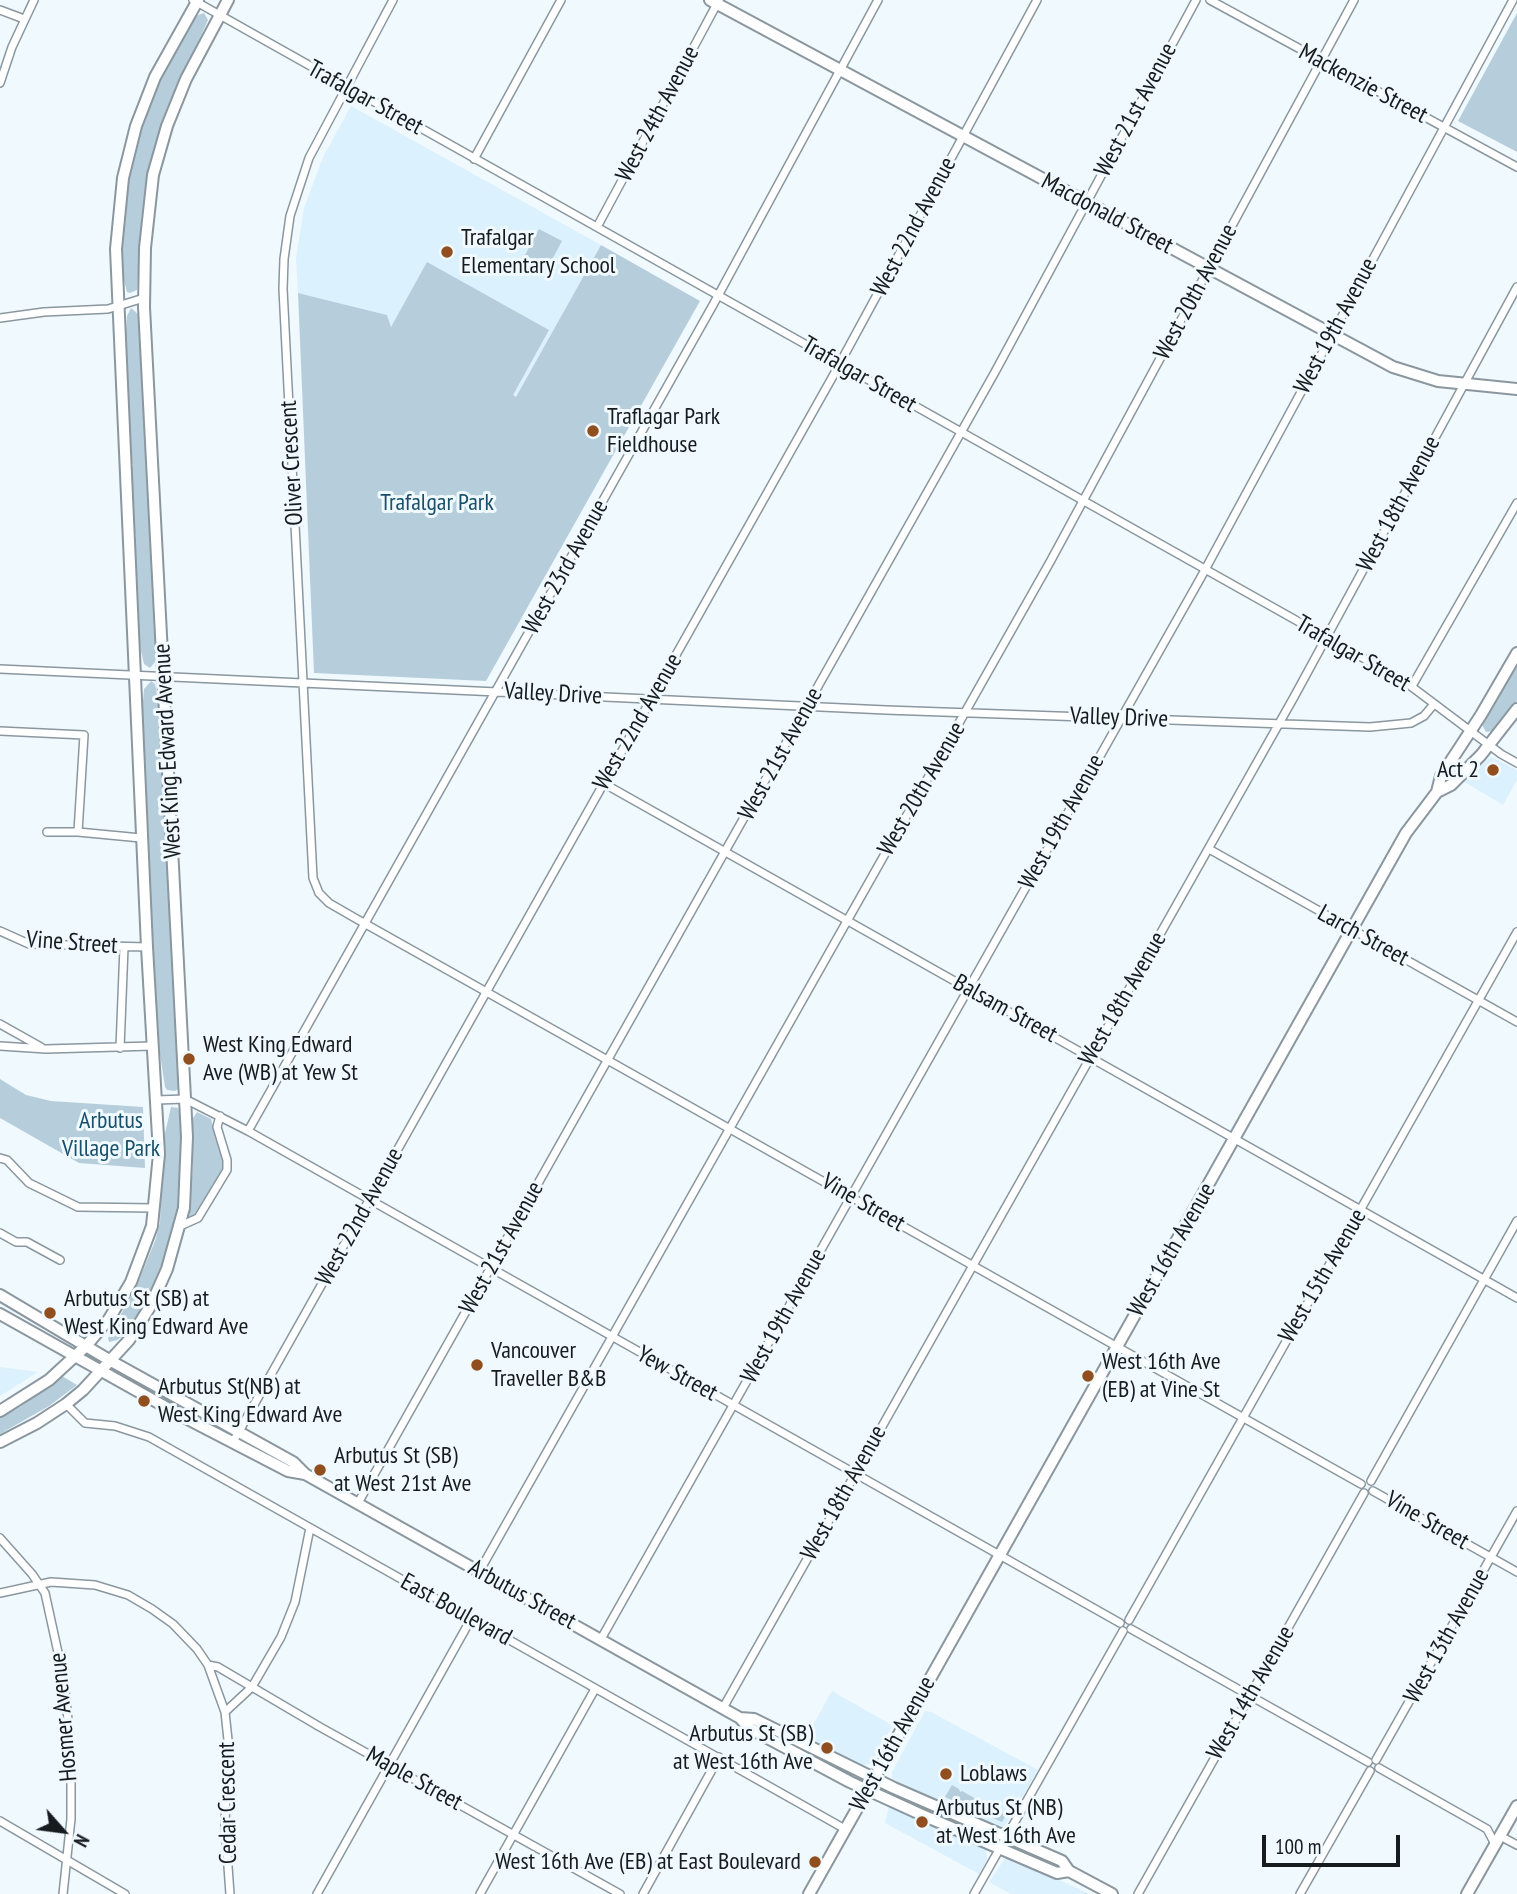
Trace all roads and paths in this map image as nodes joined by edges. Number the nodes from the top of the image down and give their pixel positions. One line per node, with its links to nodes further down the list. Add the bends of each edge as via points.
1 (34, 0): 15 (street)
2 (228, 0): 14 (main road, West King Edward Avenue)
3 (393, 0): 19 (street, Oliver Crescent)
4 (561, 0): 22 (street)
5 (878, 0): 17 (street, West 23rd Avenue)
6 (1037, 0): 21 (street, West 22nd Avenue)
7 (1196, 0): 24 (street, West 21st Avenue)
8 (1210, 0): 16 (street, Mackenzie Street)
9 (1354, 0): 16 (street, West 20th Avenue)
10 (1513, 0): 20 (street, West 19th Avenue)
11 (196, 1): 14 (street, Trafalgar Street); 30 (main road, West King Edward Avenue, via 155,77 127,156 117,228)
12 (716, 1): 17 (main road, Macdonald Street); 25 (street, West 24th Avenue)
13 (0, 10): 15 (street)
14 (219, 15): 19 (street, Trafalgar Street); 29 (main road, West King Edward Avenue, via 186,79 160,148 149,202)
15 (24, 19): 18 (street)
16 (1321, 61): 20 (street, Mackenzie Street); 26 (street, West 20th Avenue)
17 (841, 70): 21 (main road, Macdonald Street); 28 (street, West 23rd Avenue)
18 (0, 83)
19 (346, 87): 22 (street, Trafalgar Street); 45 (street, Oliver Crescent, via 298,187 284,259)
20 (1444, 127): 23 (street, Mackenzie Street); 32 (street, West 19th Avenue)
21 (963, 136): 24 (main road, Macdonald Street); 33 (street, West 22nd Avenue)
22 (474, 159): 25 (street, Trafalgar Street)
23 (1517, 167)
24 (1086, 203): 26 (main road, Macdonald Street); 36 (street, West 21st Avenue)
25 (597, 227): 28 (street, Trafalgar Street)
26 (1209, 269): 32 (main road, Macdonald Street); 37 (street, West 20th Avenue)
27 (1517, 287): 34 (street, West 18th Avenue)
28 (718, 295): 33 (street, Trafalgar Street); 47 (street, West 23rd Avenue)
29 (144, 298): 30 (street); 44 (main road, West King Edward Avenue)
30 (117, 306): 31 (street); 43 (main road, West King Edward Avenue)
31 (0, 318)
32 (1331, 336): 34 (main road, Macdonald Street, via 1393,367); 39 (street, West 19th Avenue)
33 (840, 364): 36 (street, Trafalgar Street); 48 (street, West 22nd Avenue)
34 (1464, 385): 35 (main road, Macdonald Street); 40 (street, West 18th Avenue)
35 (1517, 388)
36 (961, 433): 37 (street, Trafalgar Street); 50 (street, West 21st Avenue)
37 (1083, 501): 39 (street, Trafalgar Street); 52 (street, West 20th Avenue)
38 (1517, 503): 46 (street)
39 (1205, 570): 40 (street, Trafalgar Street); 53 (street, West 19th Avenue)
40 (1327, 638): 46 (street, Trafalgar Street); 54 (street, West 18th Avenue)
41 (1517, 653): 56 (main road, West 16th Avenue)
42 (0, 669): 43 (street, Valley Drive)
43 (135, 674): 44 (street, Valley Drive); 63 (main road, West King Edward Avenue)
44 (164, 676): 45 (street, Valley Drive); 84 (main road, West King Edward Avenue)
45 (304, 682): 47 (street, Valley Drive); 67 (street, Oliver Crescent, via 315,886 323,899)
46 (1412, 686): 49 (street, Trafalgar Street)
47 (496, 692): 48 (street, Valley Drive); 67 (street, West 23rd Avenue)
48 (651, 699): 50 (street, Valley Drive); 59 (street, West 22nd Avenue)
49 (1434, 704): 54 (street, Valley Drive, via 1424,716 1401,725); 56 (street, Trafalgar Street)
50 (807, 707): 52 (street, Valley Drive); 65 (street, West 21st Avenue)
51 (1517, 709): 57 (main road, West 16th Avenue)
52 (965, 712): 53 (street, Valley Drive); 66 (street, West 20th Avenue)
53 (1121, 718): 54 (street, Valley Drive); 73 (street, West 19th Avenue)
54 (1280, 722): 64 (street, West 18th Avenue)
55 (0, 731): 62 (street, via 84,735)
56 (1471, 732): 57 (street, Trafalgar Street); 60 (main road, West 16th Avenue, via 1441,776)
57 (1489, 745): 58 (street, Trafalgar Street); 60 (main road, West 16th Avenue, via 1451,785)
58 (1517, 763)
59 (603, 783): 65 (street, Balsam Street); 74 (street, West 22nd Avenue)
60 (1437, 792): 68 (main road, West 16th Avenue, via 1406,833)
61 (47, 832): 62 (street)
62 (78, 832): 63 (street)
63 (141, 838): 72 (main road, West King Edward Avenue)
64 (1209, 849): 68 (street, Larch Street); 82 (street, West 18th Avenue)
65 (725, 852): 66 (street, Balsam Street); 83 (street, West 21st Avenue)
66 (847, 921): 73 (street, Balsam Street); 87 (street, West 20th Avenue)
67 (365, 923): 74 (street, Vine Street); 88 (street, West 23rd Avenue)
68 (1352, 930): 75 (street, Larch Street); 89 (main road, West 16th Avenue)
69 (0, 931): 71 (street, Vine Street, via 29,944)
70 (1517, 932): 75 (street, West 15th Avenue)
71 (124, 947): 72 (street, Vine Street); 80 (street)
72 (146, 947): 79 (main road, West King Edward Avenue)
73 (969, 989): 82 (street, Balsam Street); 91 (street, West 19th Avenue)
74 (486, 991): 83 (street, Vine Street); 92 (street, West 22nd Avenue)
75 (1478, 1001): 76 (street, Larch Street); 94 (street, West 15th Avenue)
76 (1517, 1022)
77 (0, 1024): 81 (street)
78 (0, 1046): 81 (street)
79 (152, 1046): 80 (street); 85 (main road, West King Edward Avenue)
80 (120, 1048): 81 (street)
81 (45, 1049)
82 (1090, 1057): 89 (street, Balsam Street); 99 (street, West 18th Avenue)
83 (608, 1060): 87 (street, Vine Street); 100 (street, West 21st Avenue)
84 (185, 1099): 85 (street, Yew Street); 86 (street, Yew Street); 96 (main road, West King Edward Avenue, via 187,1164)
85 (157, 1100): 93 (main road, West King Edward Avenue)
86 (220, 1116): 88 (street, Yew Street); 96 (street, via 217,1127 227,1170 198,1218)
87 (730, 1128): 91 (street, Vine Street); 105 (street, West 20th Avenue)
88 (248, 1131): 92 (street, Yew Street)
89 (1235, 1138): 94 (street, Balsam Street); 107 (main road, West 16th Avenue)
90 (0, 1158): 93 (street, via 29,1183 78,1207)
91 (852, 1197): 99 (street, Vine Street); 112 (street, West 19th Avenue)
92 (369, 1200): 100 (street, Yew Street); 115 (street, West 22nd Avenue)
93 (154, 1208): 106 (main road, West King Edward Avenue, via 146,1247 131,1282 115,1311)
94 (1361, 1209): 101 (street, Balsam Street); 114 (street, West 15th Avenue)
95 (1517, 1221): 101 (street)
96 (180, 1226): 109 (main road, West King Edward Avenue, via 151,1306)
97 (0, 1233): 98 (street)
98 (60, 1260)
99 (973, 1265): 107 (street, Vine Street); 118 (street, West 18th Avenue)
100 (490, 1268): 105 (street, Yew Street); 123 (street, West 21st Avenue)
101 (1484, 1279): 103 (street, Balsam Street); 120 (street)
102 (0, 1295): 106 (main road, Arbutus Street)
103 (1517, 1298)
104 (0, 1314): 108 (main road, Arbutus Street)
105 (612, 1337): 112 (street, Yew Street); 129 (street, West 20th Avenue)
106 (86, 1346): 108 (main road, West King Edward Avenue); 109 (main road, Arbutus Street)
107 (1117, 1346): 114 (street, Vine Street); 127 (main road, West 16th Avenue)
108 (75, 1356): 110 (main road, Arbutus Street); 113 (main road, West King Edward Avenue, via 37,1390)
109 (111, 1361): 110 (main road, West King Edward Avenue); 115 (main road, Arbutus Street)
110 (101, 1371): 111 (main road, West King Edward Avenue); 117 (main road, Arbutus Street)
111 (66, 1404): 116 (main road, West King Edward Avenue); 125 (street, East Boulevard, via 85,1423 149,1437)
112 (734, 1405): 118 (street, Yew Street); 137 (street, West 19th Avenue)
113 (0, 1411)
114 (1243, 1418): 121 (street, Vine Street); 134 (street, West 15th Avenue)
115 (239, 1432): 117 (street, West 22nd Avenue); 119 (main road, Arbutus Street, via 293,1462)
116 (0, 1442)
117 (233, 1442): 119 (main road, Arbutus Street, via 288,1471)
118 (855, 1473): 127 (street, Yew Street); 142 (street, West 18th Avenue)
119 (305, 1474): 123 (main road, Arbutus Street)
120 (1371, 1481): 121 (street); 122 (street, via 1374,1485)
121 (1361, 1484): 122 (street, via 1360,1488)
122 (1369, 1492): 128 (street, Vine Street); 141 (street, West 14th Avenue)
123 (358, 1503): 129 (main road, Arbutus Street)
124 (1517, 1511): 128 (street, West 13th Avenue)
125 (310, 1528): 133 (street, East Boulevard); 139 (street, via 288,1623)
126 (0, 1538): 131 (street)
127 (1000, 1555): 135 (street, Yew Street); 148 (main road, West 16th Avenue)
128 (1491, 1558): 130 (street, Vine Street); 147 (street, West 13th Avenue)
129 (479, 1572): 137 (main road, Arbutus Street)
130 (1517, 1573)
131 (40, 1584): 132 (street, Cedar Crescent); 138 (street, Cedar Crescent, via 95,1584 128,1595 173,1624); 159 (street, Hosmer Avenue, via 54,1624 70,1740)
132 (0, 1593)
133 (471, 1619): 140 (street, East Boulevard); 146 (street)
134 (1129, 1620): 135 (street); 136 (street)
135 (1121, 1627): 136 (street, via 1128,1632); 155 (street)
136 (1131, 1629): 141 (street)
137 (601, 1639): 142 (main road, Arbutus Street)
138 (208, 1665): 139 (street, Maple Street); 143 (street, Cedar Crescent)
139 (253, 1687): 143 (street, Cedar Crescent); 146 (street, Maple Street)
140 (595, 1689): 145 (street, East Boulevard); 154 (street)
141 (1249, 1695): 147 (street); 171 (street, West 14th Avenue)
142 (723, 1708): 144 (main road, Arbutus Street)
143 (225, 1712): 163 (street, Cedar Crescent)
144 (740, 1717): 148 (main road, Arbutus Street, via 754,1719); 149 (main road, Arbutus Street, via 749,1728)
145 (719, 1758): 152 (street, East Boulevard); 167 (street)
146 (388, 1765): 154 (street, Maple Street); 164 (street)
147 (1373, 1765): 153 (street); 172 (street, West 13th Avenue)
148 (874, 1778): 149 (main road, West 16th Avenue); 155 (main road, Arbutus Street)
149 (867, 1790): 152 (main road, West 16th Avenue); 158 (main road, Arbutus Street)
150 (1517, 1806): 156 (main road)
151 (0, 1821): 159 (street)
152 (845, 1829): 168 (main road, West 16th Avenue)
153 (1487, 1829): 156 (street); 156 (street)
154 (513, 1835): 165 (street); 166 (street, Maple Street)
155 (1007, 1836): 158 (street); 160 (main road, Arbutus Street, via 1062,1861)
156 (1500, 1836): 157 (street); 173 (main road)
157 (1517, 1845)
158 (1000, 1848): 160 (main road, Arbutus Street, via 1057,1873); 169 (street)
159 (67, 1861): 161 (street, Hosmer Avenue); 162 (street)
160 (1069, 1871): 170 (main road, Arbutus Street)
161 (63, 1894)
162 (125, 1894)
163 (230, 1894)
164 (317, 1894)
165 (480, 1894)
166 (620, 1894)
167 (643, 1894)
168 (809, 1894)
169 (974, 1894)
170 (1112, 1894)
171 (1138, 1894)
172 (1300, 1894)
173 (1467, 1894)

